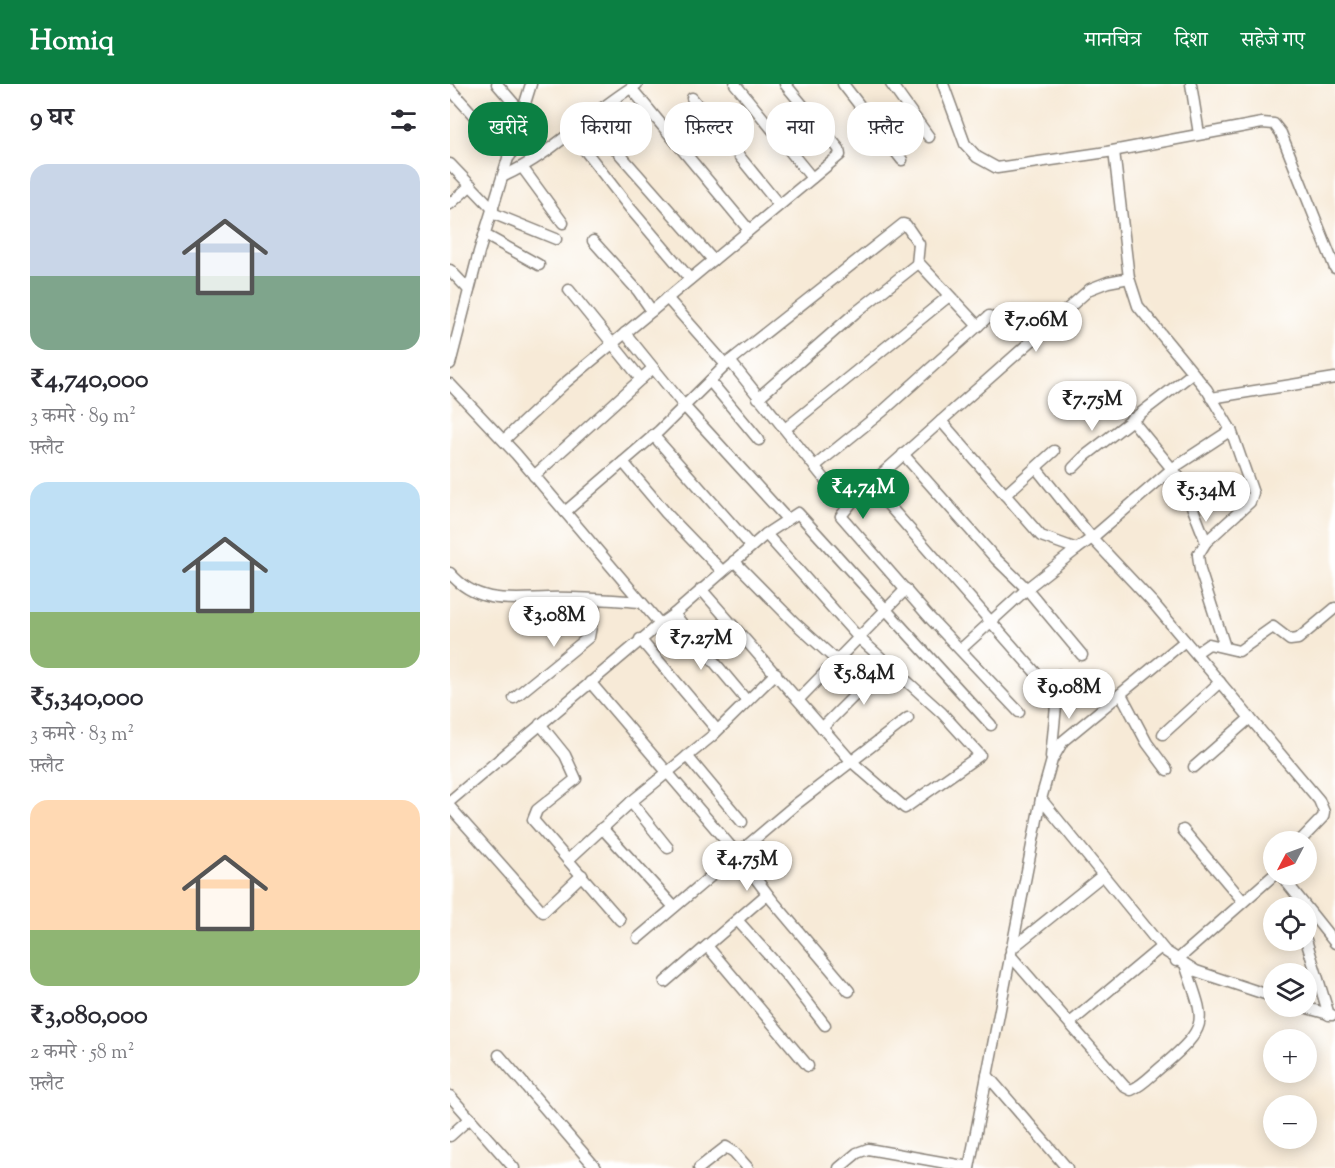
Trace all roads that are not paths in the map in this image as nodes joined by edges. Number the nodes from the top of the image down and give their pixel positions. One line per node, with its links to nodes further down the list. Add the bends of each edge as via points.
1 (496, 84): 12 (street)
2 (531, 84): 13 (street)
3 (735, 84): 27 (street)
4 (785, 84): 27 (street, via 841,152)
5 (843, 84): 23 (street)
6 (891, 84): 17 (street)
7 (943, 84): 19 (street, via 965,144 977,157 997,168)
8 (1191, 84): 16 (street)
9 (634, 86): 14 (street); 33 (street)
10 (450, 89): 15 (street)
11 (692, 98): 30 (street)
12 (512, 102)
13 (525, 102)
14 (610, 102)
15 (468, 109)
16 (1199, 134): 19 (street); 40 (street, via 1262,123 1278,126)
17 (929, 136)
18 (560, 138): 25 (street)
19 (1114, 151): 42 (street)
20 (510, 156): 26 (street)
21 (589, 156): 43 (street)
22 (622, 156): 37 (street)
23 (902, 160)
24 (450, 164): 28 (street)
25 (522, 167): 26 (street); 32 (street)
26 (504, 176): 31 (street)
27 (812, 178): 30 (street)
28 (471, 185): 29 (street); 31 (street)
29 (450, 204)
30 (779, 205): 33 (street)
31 (493, 211): 34 (street); 35 (street)
32 (563, 223)
33 (749, 230): 37 (street)
34 (485, 235): 39 (street); 45 (street)
35 (556, 239)
36 (593, 241): 48 (street)
37 (713, 260): 43 (street)
38 (918, 262): 46 (street); 54 (street, via 917,239 903,224); 61 (street)
39 (539, 265)
40 (1335, 267)
41 (450, 270): 45 (street)
42 (1129, 278): 56 (street, via 1138,306); 65 (street, via 1097,285 1085,292)
43 (690, 279): 47 (street)
44 (569, 290): 52 (street)
45 (469, 291): 53 (street)
46 (949, 296): 50 (street); 66 (street)
47 (667, 298): 48 (street); 54 (street)
48 (652, 311): 51 (street)
49 (989, 316): 50 (street)
50 (978, 326): 74 (street)
51 (625, 333): 52 (street); 55 (street)
52 (614, 344): 58 (street); 69 (street)
53 (451, 355)
54 (728, 363): 59 (street); 61 (street)
55 (653, 368): 58 (street); 63 (street)
56 (1194, 373): 62 (street); 64 (street)
57 (1335, 378): 62 (street)
58 (641, 379): 78 (street)
59 (710, 381): 63 (street); 70 (street)
60 (450, 384): 69 (street)
61 (758, 398): 66 (street)
62 (1211, 398): 67 (street)
63 (685, 407): 68 (street); 83 (street)
64 (1131, 419): 76 (street); 77 (street)
65 (941, 421): 72 (street); 80 (street)
66 (785, 429): 74 (street)
67 (1231, 430): 77 (street); 86 (street, via 1253,498)
68 (653, 435): 73 (street); 87 (street)
69 (504, 440): 78 (street)
70 (759, 440)
71 (1054, 451): 75 (street)
72 (903, 454): 79 (street); 94 (street)
73 (622, 462): 82 (street); 90 (street)
74 (815, 466): 81 (street)
75 (1036, 468): 80 (street); 85 (street)
76 (1073, 468)
77 (1173, 468): 85 (street); 86 (street)
78 (534, 476): 82 (street)
79 (870, 484): 81 (street); 100 (street)
80 (1005, 495): 88 (street, via 1041,536)
81 (847, 507): 93 (street, via 842,518)
82 (565, 512): 96 (street)
83 (787, 519): 84 (street); 98 (street, via 800,513)
84 (766, 534): 87 (street); 102 (street)
85 (1092, 538): 88 (street); 104 (street)
86 (1206, 542): 105 (street, via 1197,560)
87 (751, 546): 89 (street)
88 (1077, 549): 94 (street)
89 (734, 561): 90 (street); 109 (street)
90 (722, 571): 92 (street)
91 (450, 573): 95 (street, via 471,588 503,600)
92 (701, 589): 99 (street); 111 (street)
93 (906, 589): 98 (street); 106 (street)
94 (1027, 590): 100 (street); 108 (street)
95 (596, 600): 96 (street); 117 (street, via 589,637)
96 (640, 602): 101 (street)
97 (1335, 608): 105 (street, via 1298,639 1290,640 1273,627 1239,651)
98 (886, 609): 102 (street); 124 (street)
99 (674, 614): 101 (street); 119 (street)
100 (990, 622): 106 (street); 115 (street)
101 (660, 624): 103 (street)
102 (858, 638): 109 (street); 110 (street)
103 (640, 639): 113 (street); 126 (street)
104 (1185, 641): 107 (street); 116 (street)
105 (1225, 647): 107 (street, via 1209,644)
106 (961, 649): 120 (street)
107 (1196, 653): 114 (street)
108 (1082, 655)
109 (836, 660): 118 (street)
110 (886, 664): 125 (street); 129 (street, via 942,713 980,755 905,808)
111 (776, 673): 118 (street); 119 (street)
112 (1059, 675): 130 (street)
113 (590, 682): 123 (street); 133 (street)
114 (1220, 682): 122 (street); 127 (street)
115 (1049, 688)
116 (1121, 694): 130 (street, via 1063,741); 132 (street, via 1147,743)
117 (514, 699)
118 (799, 699): 125 (street)
119 (747, 701): 126 (street)
120 (1019, 712)
121 (908, 718): 129 (street)
122 (1250, 718): 131 (street); 141 (street, via 1323,807 1320,821)
123 (540, 724): 135 (street); 144 (street, via 565,755 576,778 537,810 533,819)
124 (991, 725)
125 (822, 728): 129 (street)
126 (717, 730): 128 (street)
127 (1163, 734)
128 (687, 756): 133 (street); 138 (street)
129 (852, 762): 143 (street)
130 (1051, 763): 134 (street)
131 (1194, 767)
132 (1167, 770)
133 (667, 772): 136 (street); 143 (street)
134 (1041, 799): 146 (street); 160 (street)
135 (450, 801)
136 (631, 802): 139 (street); 142 (street)
137 (450, 807): 145 (street, via 543,912)
138 (742, 822)
139 (602, 828): 144 (street); 152 (street)
140 (1183, 830): 151 (street)
141 (1310, 831)
142 (668, 848)
143 (738, 855): 149 (street); 152 (street)
144 (568, 860): 145 (street)
145 (582, 875): 153 (street)
146 (1103, 875): 158 (street); 160 (street)
147 (1263, 884): 151 (street)
148 (1288, 885): 150 (street); 156 (street)
149 (767, 894): 154 (street); 163 (street)
150 (1292, 897)
151 (1243, 901): 161 (street)
152 (674, 907): 155 (street)
153 (620, 920)
154 (738, 921): 157 (street); 168 (street)
155 (638, 938)
156 (1335, 943)
157 (707, 946): 162 (street); 170 (street)
158 (1161, 947): 161 (street); 167 (street)
159 (1310, 951): 166 (street)
160 (1011, 952): 167 (street); 171 (street)
161 (1181, 964): 164 (street); 167 (street, via 1201,1016 1199,1029 1191,1041 1134,1089 1125,1087)
162 (665, 982)
163 (849, 991)
164 (1263, 994)
165 (1317, 1011): 166 (street)
166 (1332, 1015)
167 (1070, 1023)
168 (825, 1025)
169 (499, 1055): 176 (street)
170 (808, 1066)
171 (987, 1075): 180 (street); 181 (street)
172 (450, 1096): 173 (street)
173 (470, 1118): 174 (street); 175 (street)
174 (450, 1136)
175 (514, 1168)
176 (596, 1168)
177 (699, 1168): 178 (street, via 726,1148)
178 (748, 1168)
179 (839, 1168): 180 (street, via 868,1149)
180 (969, 1168)
181 (1067, 1168)

